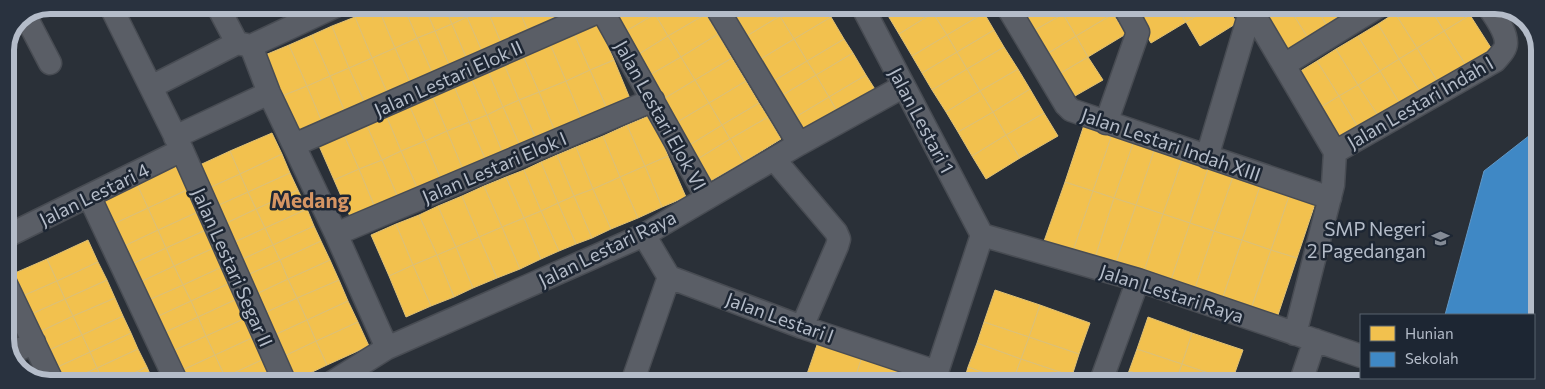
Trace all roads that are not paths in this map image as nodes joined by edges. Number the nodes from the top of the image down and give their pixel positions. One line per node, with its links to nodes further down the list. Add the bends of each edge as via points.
1 (114, 14): 19 (street, Jalan Lestari Segar II)
2 (223, 14): 15 (street)
3 (316, 14): 15 (street)
4 (587, 14): 25 (street, Jalan Lestari Elok II)
5 (603, 14): 21 (street, Jalan Lestari Elok VI)
6 (720, 14): 24 (street)
7 (866, 14): 18 (street, Jalan Lestari 1)
8 (1012, 14): 22 (street, Jalan Lestari Indah XIII, via 1066,106)
9 (1128, 14): 22 (street, via 1138,32)
10 (1248, 14): 27 (street)
11 (1254, 14): 17 (street)
12 (1366, 14): 17 (street)
13 (1493, 14): 26 (street, Jalan Lestari Indah I, via 1506,44 1495,61)
14 (28, 21): 16 (street)
15 (244, 45): 19 (street); 20 (street)
16 (50, 63)
17 (1284, 65): 26 (street)
18 (904, 86): 24 (street, Jalan Lestari Raya); 35 (street, Jalan Lestari 1)
19 (151, 87): 23 (street, Jalan Lestari Segar II)
20 (269, 93): 23 (street, Jalan Lestari 4); 25 (street)
21 (653, 100): 30 (street, Jalan Lestari Elok VI); 33 (street, Jalan Lestari Elok I)
22 (1106, 123): 27 (street, Jalan Lestari Indah XIII)
23 (179, 144): 29 (street, Jalan Lestari 4); 47 (street, Jalan Lestari Segar II)
24 (799, 144): 28 (street, Jalan Lestari Raya)
25 (294, 145): 33 (street)
26 (1336, 152): 31 (street)
27 (1207, 157): 31 (street, Jalan Lestari Indah XIII)
28 (774, 159): 30 (street, Jalan Lestari Raya); 39 (street, via 839,239)
29 (89, 196): 32 (street, Jalan Lestari 4); 46 (street)
30 (707, 198): 34 (street, Jalan Lestari Raya)
31 (1330, 198): 40 (street)
32 (14, 233)
33 (336, 234): 42 (street)
34 (644, 235): 36 (street); 42 (street, Jalan Lestari Raya)
35 (982, 235): 37 (street, Jalan Lestari Raya); 51 (street)
36 (669, 277): 39 (street, Jalan Lestari I); 49 (street)
37 (1138, 280): 40 (street, Jalan Lestari Raya); 52 (street)
38 (14, 301): 41 (street)
39 (802, 327): 50 (street, Jalan Lestari I)
40 (1305, 337): 44 (street, Jalan Lestari Raya); 53 (street)
41 (34, 342): 43 (street); 45 (street)
42 (387, 348): 48 (street, Jalan Lestari Raya)
43 (16, 351)
44 (1360, 356)
45 (49, 375)
46 (172, 375)
47 (281, 375)
48 (344, 375)
49 (635, 375)
50 (927, 375)
51 (936, 375)
52 (1103, 375)
53 (1301, 375)

